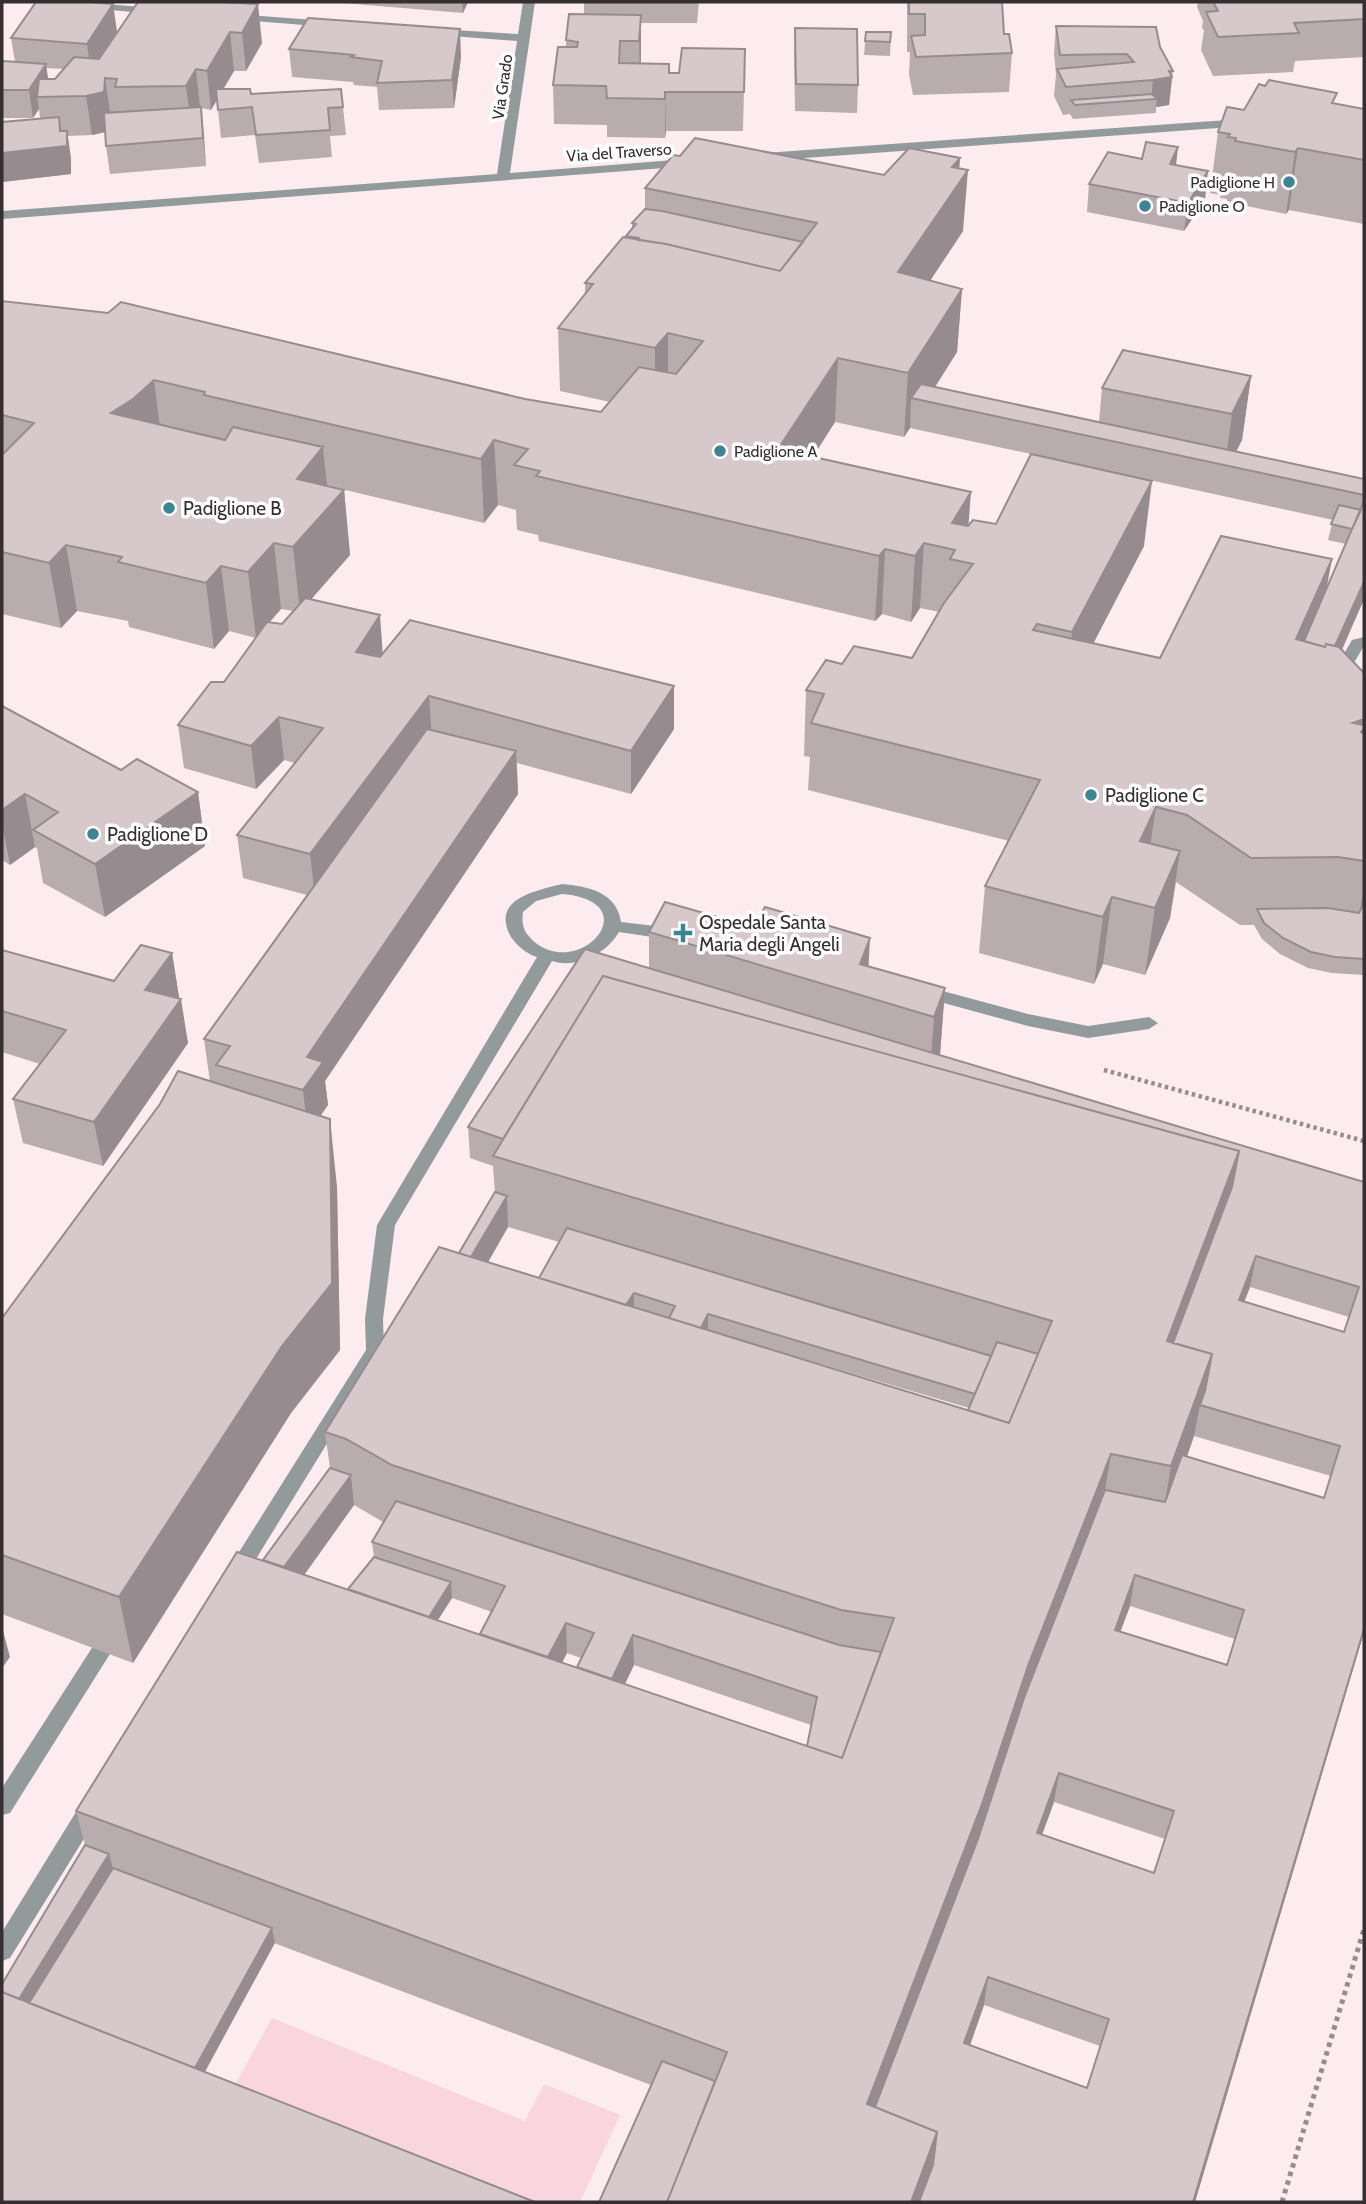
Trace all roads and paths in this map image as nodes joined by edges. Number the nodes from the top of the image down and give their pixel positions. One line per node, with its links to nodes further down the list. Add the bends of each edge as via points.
1 (529, 2): 7 (street, Via Grado)
2 (74, 5): 3 (street)
3 (170, 12)
4 (224, 16): 5 (street)
5 (347, 25)
6 (429, 31): 7 (street)
7 (525, 38): 13 (street, Via Grado)
8 (1253, 122): 9 (street)
9 (932, 145): 10 (street); 12 (street)
10 (752, 158)
11 (697, 162): 13 (street, Via del Traverso)
12 (937, 162)
13 (503, 176): 14 (street, Via del Traverso)
14 (2, 215)
15 (1364, 641): 16 (street, via 1357,643)
16 (1332, 689)
17 (613, 926): 18 (street); 19 (street, via 597,947 565,957); 19 (street, via 612,914 593,895 562,889 533,896 514,913 514,934 522,944)
18 (682, 936)
19 (547, 956): 24 (street, via 386,1225 374,1319 375,1351)
20 (909, 988): 21 (street, via 1088,1032)
21 (1149, 1023)
22 (1095, 1068): 23 (path)
23 (1364, 1141)
24 (229, 1587)
25 (124, 1616): 27 (street)
26 (104, 1787): 29 (street)
27 (2, 1806)
28 (1364, 1929): 30 (path)
29 (2, 1951)
30 (1282, 2202)

